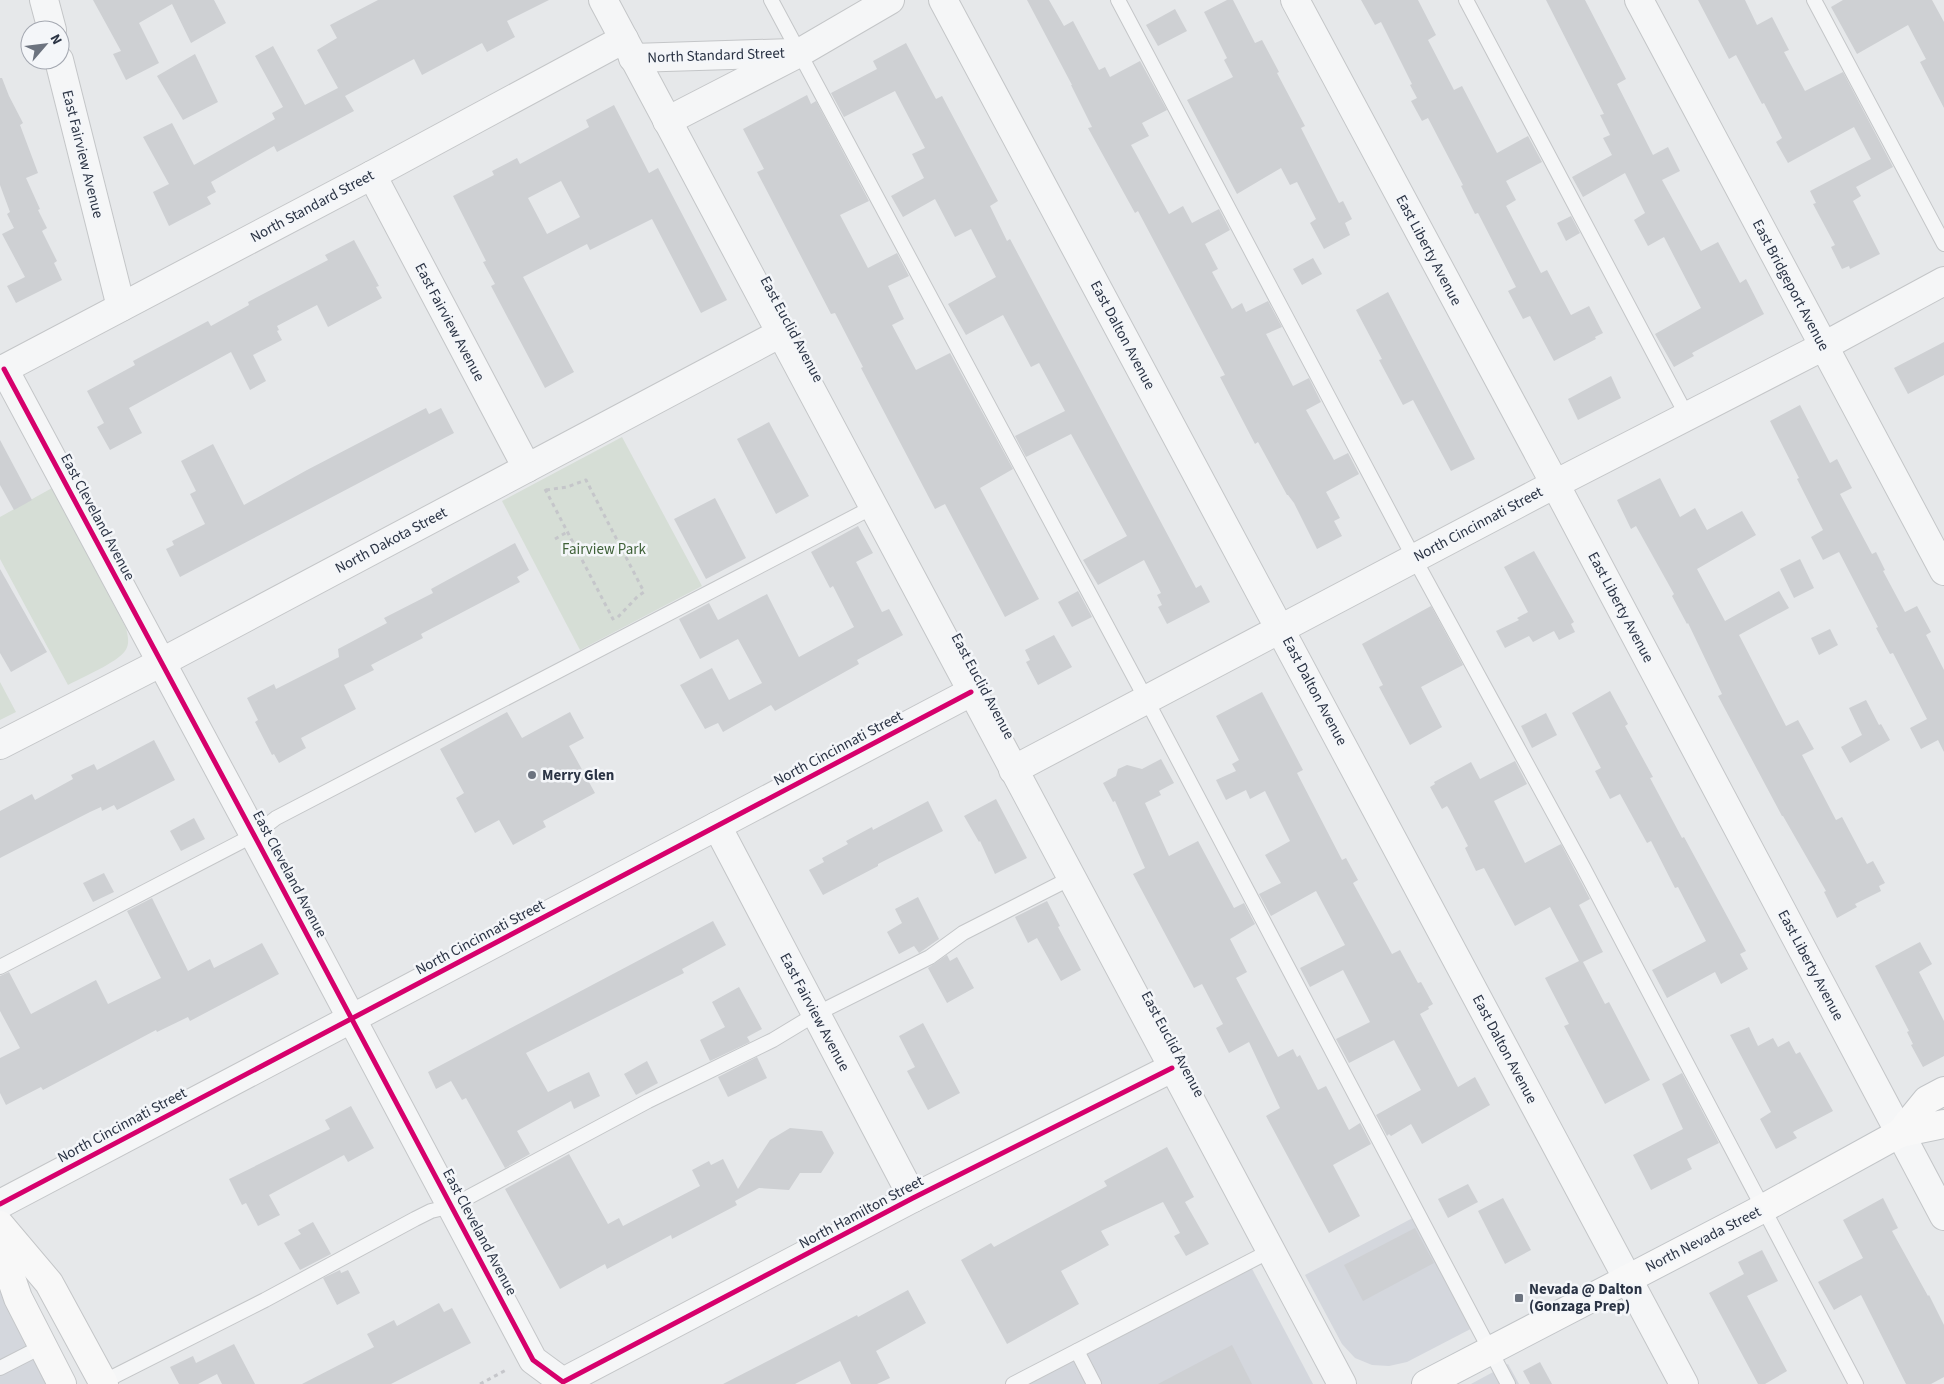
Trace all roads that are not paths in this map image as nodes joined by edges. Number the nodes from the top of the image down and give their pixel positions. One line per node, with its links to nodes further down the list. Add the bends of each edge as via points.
1 (44, 0): 11 (street)
2 (603, 0): 12 (street, East Euclid Avenue)
3 (771, 0): 13 (lane)
4 (890, 0): 13 (street, North Standard Street)
5 (943, 0): 29 (street, East Dalton Avenue)
6 (1118, 0): 27 (lane)
7 (1295, 0): 25 (street, East Liberty Avenue)
8 (1466, 0): 23 (lane)
9 (1639, 0): 21 (street, East Bridgeport Avenue)
10 (1814, 0): 17 (lane)
11 (49, 20)
12 (628, 48): 13 (street, North Standard Street); 15 (street, East Euclid Avenue); 16 (street, North Standard Street)
13 (799, 53): 15 (street, North Standard Street); 32 (lane)
14 (62, 70): 19 (street, East Fairview Avenue)
15 (667, 121): 20 (street, East Euclid Avenue)
16 (372, 175): 19 (street, North Standard Street); 24 (street, East Fairview Avenue)
17 (1944, 244)
18 (1944, 281): 21 (street, North Cincinnati Street)
19 (121, 307): 22 (street, North Standard Street)
20 (780, 333): 24 (street, North Dakota Street); 26 (street, East Euclid Avenue)
21 (1824, 346): 23 (street, North Cincinnati Street); 28 (street, East Bridgeport Avenue)
22 (2, 370): 30 (street, East Cleveland Avenue)
23 (1687, 416): 25 (street, North Cincinnati Street)
24 (535, 476): 30 (street, North Dakota Street)
25 (1555, 484): 27 (street, North Cincinnati Street); 44 (street, East Liberty Avenue)
26 (873, 507): 31 (street, East Euclid Avenue); 36 (lane, via 276,818)
27 (1414, 558): 29 (street, North Cincinnati Street); 48 (lane, via 1583,867)
28 (1944, 571)
29 (1281, 628): 32 (street, North Cincinnati Street); 53 (street, East Dalton Avenue)
30 (162, 662): 33 (street, North Dakota Street); 36 (street, East Cleveland Avenue)
31 (972, 692): 34 (street, East Euclid Avenue); 35 (street, North Cincinnati Street)
32 (1146, 700): 34 (street, North Cincinnati Street); 55 (lane)
33 (0, 745)
34 (1013, 770): 37 (street, East Euclid Avenue)
35 (716, 826): 39 (street, East Fairview Avenue); 40 (street, North Cincinnati Street)
36 (254, 835): 38 (lane); 40 (street, East Cleveland Avenue)
37 (1071, 878): 39 (lane, via 963,933 930,957); 41 (street, East Euclid Avenue)
38 (0, 967)
39 (816, 1014): 45 (street, East Fairview Avenue); 47 (lane, via 773,1040 648,1101)
40 (352, 1018): 46 (street, North Cincinnati Street); 47 (street, East Cleveland Avenue)
41 (1172, 1068): 45 (street, North Hamilton Street); 52 (street, East Euclid Avenue)
42 (1944, 1090): 44 (main road, North Nevada Street, via 1927,1100)
43 (1944, 1124): 44 (main road, North Nevada Street)
44 (1900, 1133): 48 (main road, North Nevada Street); 49 (street, East Liberty Avenue)
45 (913, 1198): 58 (street, North Hamilton Street)
46 (0, 1204)
47 (452, 1206): 58 (street, East Cleveland Avenue, via 534,1360); 59 (lane, via 415,1219)
48 (1762, 1208): 53 (main road, North Nevada Street); 67 (lane)
49 (1944, 1216)
50 (0, 1225): 59 (main road, via 49,1283)
51 (0, 1246): 54 (main road, via 18,1298)
52 (1270, 1251): 56 (lane); 63 (street, East Euclid Avenue)
53 (1628, 1278): 55 (main road, North Nevada Street); 66 (street, East Dalton Avenue)
54 (43, 1346): 57 (lane); 60 (main road)
55 (1490, 1350): 64 (main road, North Nevada Street); 65 (lane)
56 (1077, 1351): 61 (lane); 62 (lane)
57 (0, 1368)
58 (578, 1378)
59 (104, 1383)
60 (62, 1384)
61 (1013, 1384)
62 (1094, 1384)
63 (1342, 1384)
64 (1426, 1384)
65 (1508, 1384)
66 (1684, 1384)
67 (1856, 1384)

